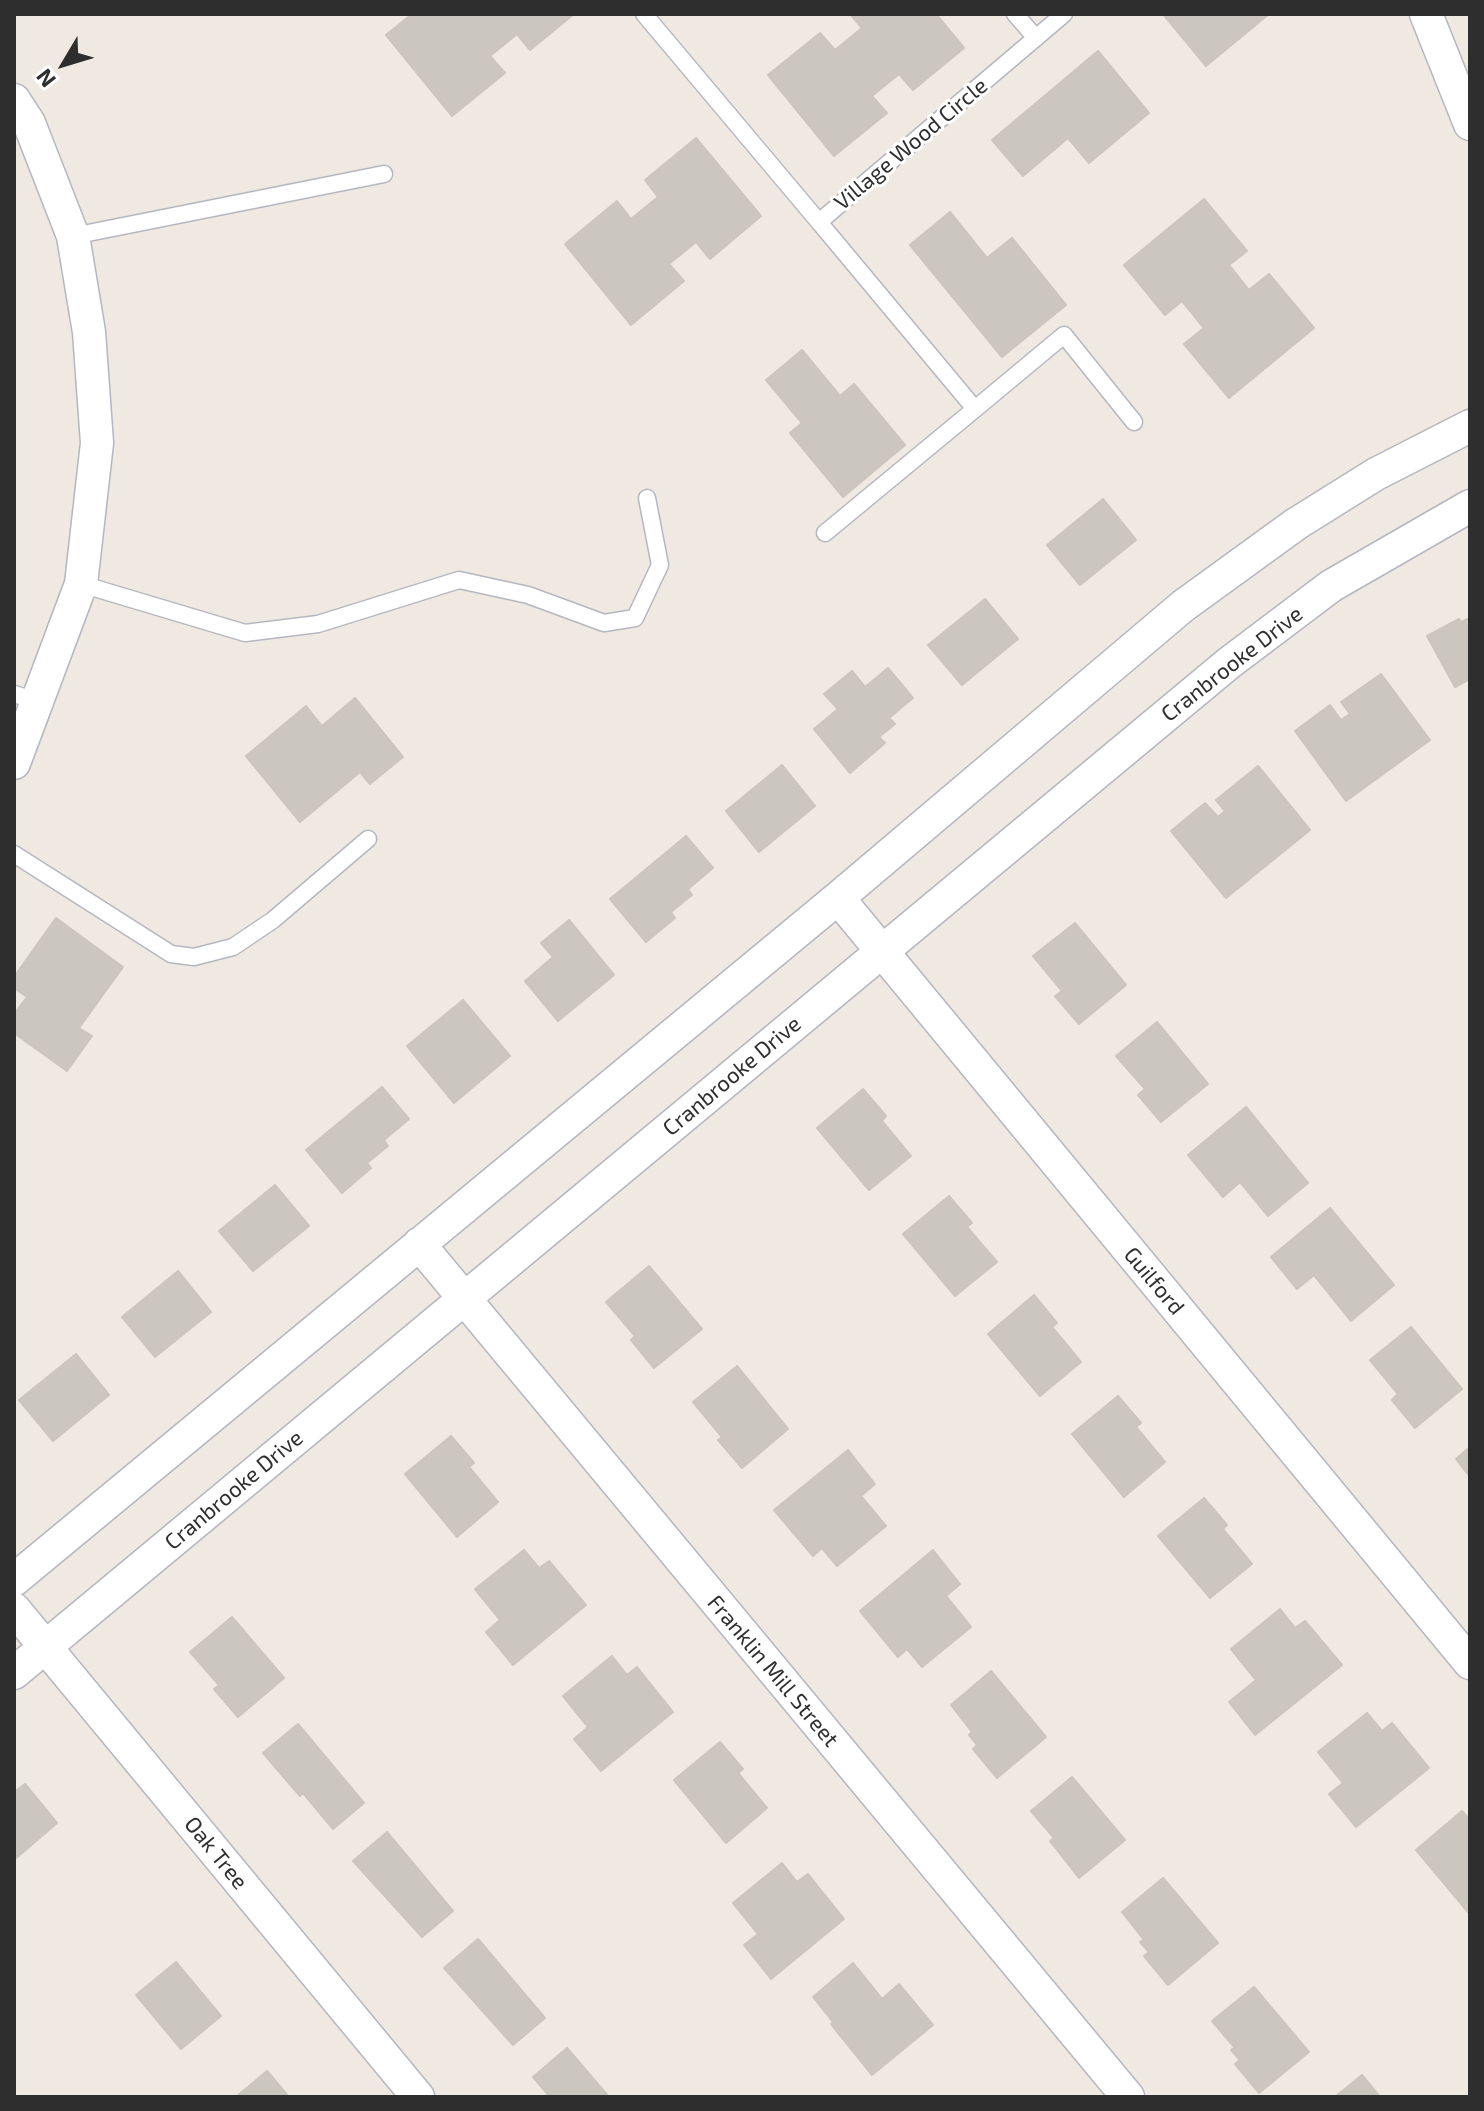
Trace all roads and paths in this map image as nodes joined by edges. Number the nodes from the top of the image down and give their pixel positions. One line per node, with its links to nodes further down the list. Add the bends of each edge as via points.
1 (644, 14): 9 (lane, Village Wood Circle)
2 (1015, 14): 5 (lane)
3 (1064, 14): 5 (lane, Village Wood Circle)
4 (1426, 14): 7 (street)
5 (1036, 38): 9 (lane, Village Wood Circle)
6 (14, 100): 10 (street, via 29,123)
7 (1470, 124)
8 (384, 174): 10 (lane)
9 (819, 222): 11 (lane)
10 (73, 236): 17 (street, via 89,332 97,443)
11 (975, 409): 12 (lane, via 1064,335); 16 (lane)
12 (1134, 422)
13 (1470, 426): 22 (street, via 1296,524 1183,606)
14 (647, 498): 17 (lane, via 660,565 635,618 604,623 528,595 459,580 318,624 245,633)
15 (1470, 506): 23 (street, Cranbrooke Drive, via 1331,586 1229,663)
16 (825, 533)
17 (81, 584): 18 (street)
18 (25, 698): 19 (street)
19 (14, 763)
20 (368, 839): 21 (lane, via 273,920 233,947 194,957 171,954)
21 (14, 854)
22 (838, 898): 23 (street, Guilford); 24 (street)
23 (882, 952): 25 (street, Cranbrooke Drive); 29 (street, Guilford)
24 (419, 1244): 25 (street, Franklin Mill Street); 26 (street)
25 (464, 1298): 28 (street, Cranbrooke Drive); 32 (street, Franklin Mill Street)
26 (14, 1580)
27 (14, 1609): 28 (street, Oak Tree)
28 (46, 1647): 30 (street, Cranbrooke Drive); 31 (street, Oak Tree)
29 (1470, 1663)
30 (14, 1673)
31 (418, 2097)
32 (1128, 2097)

